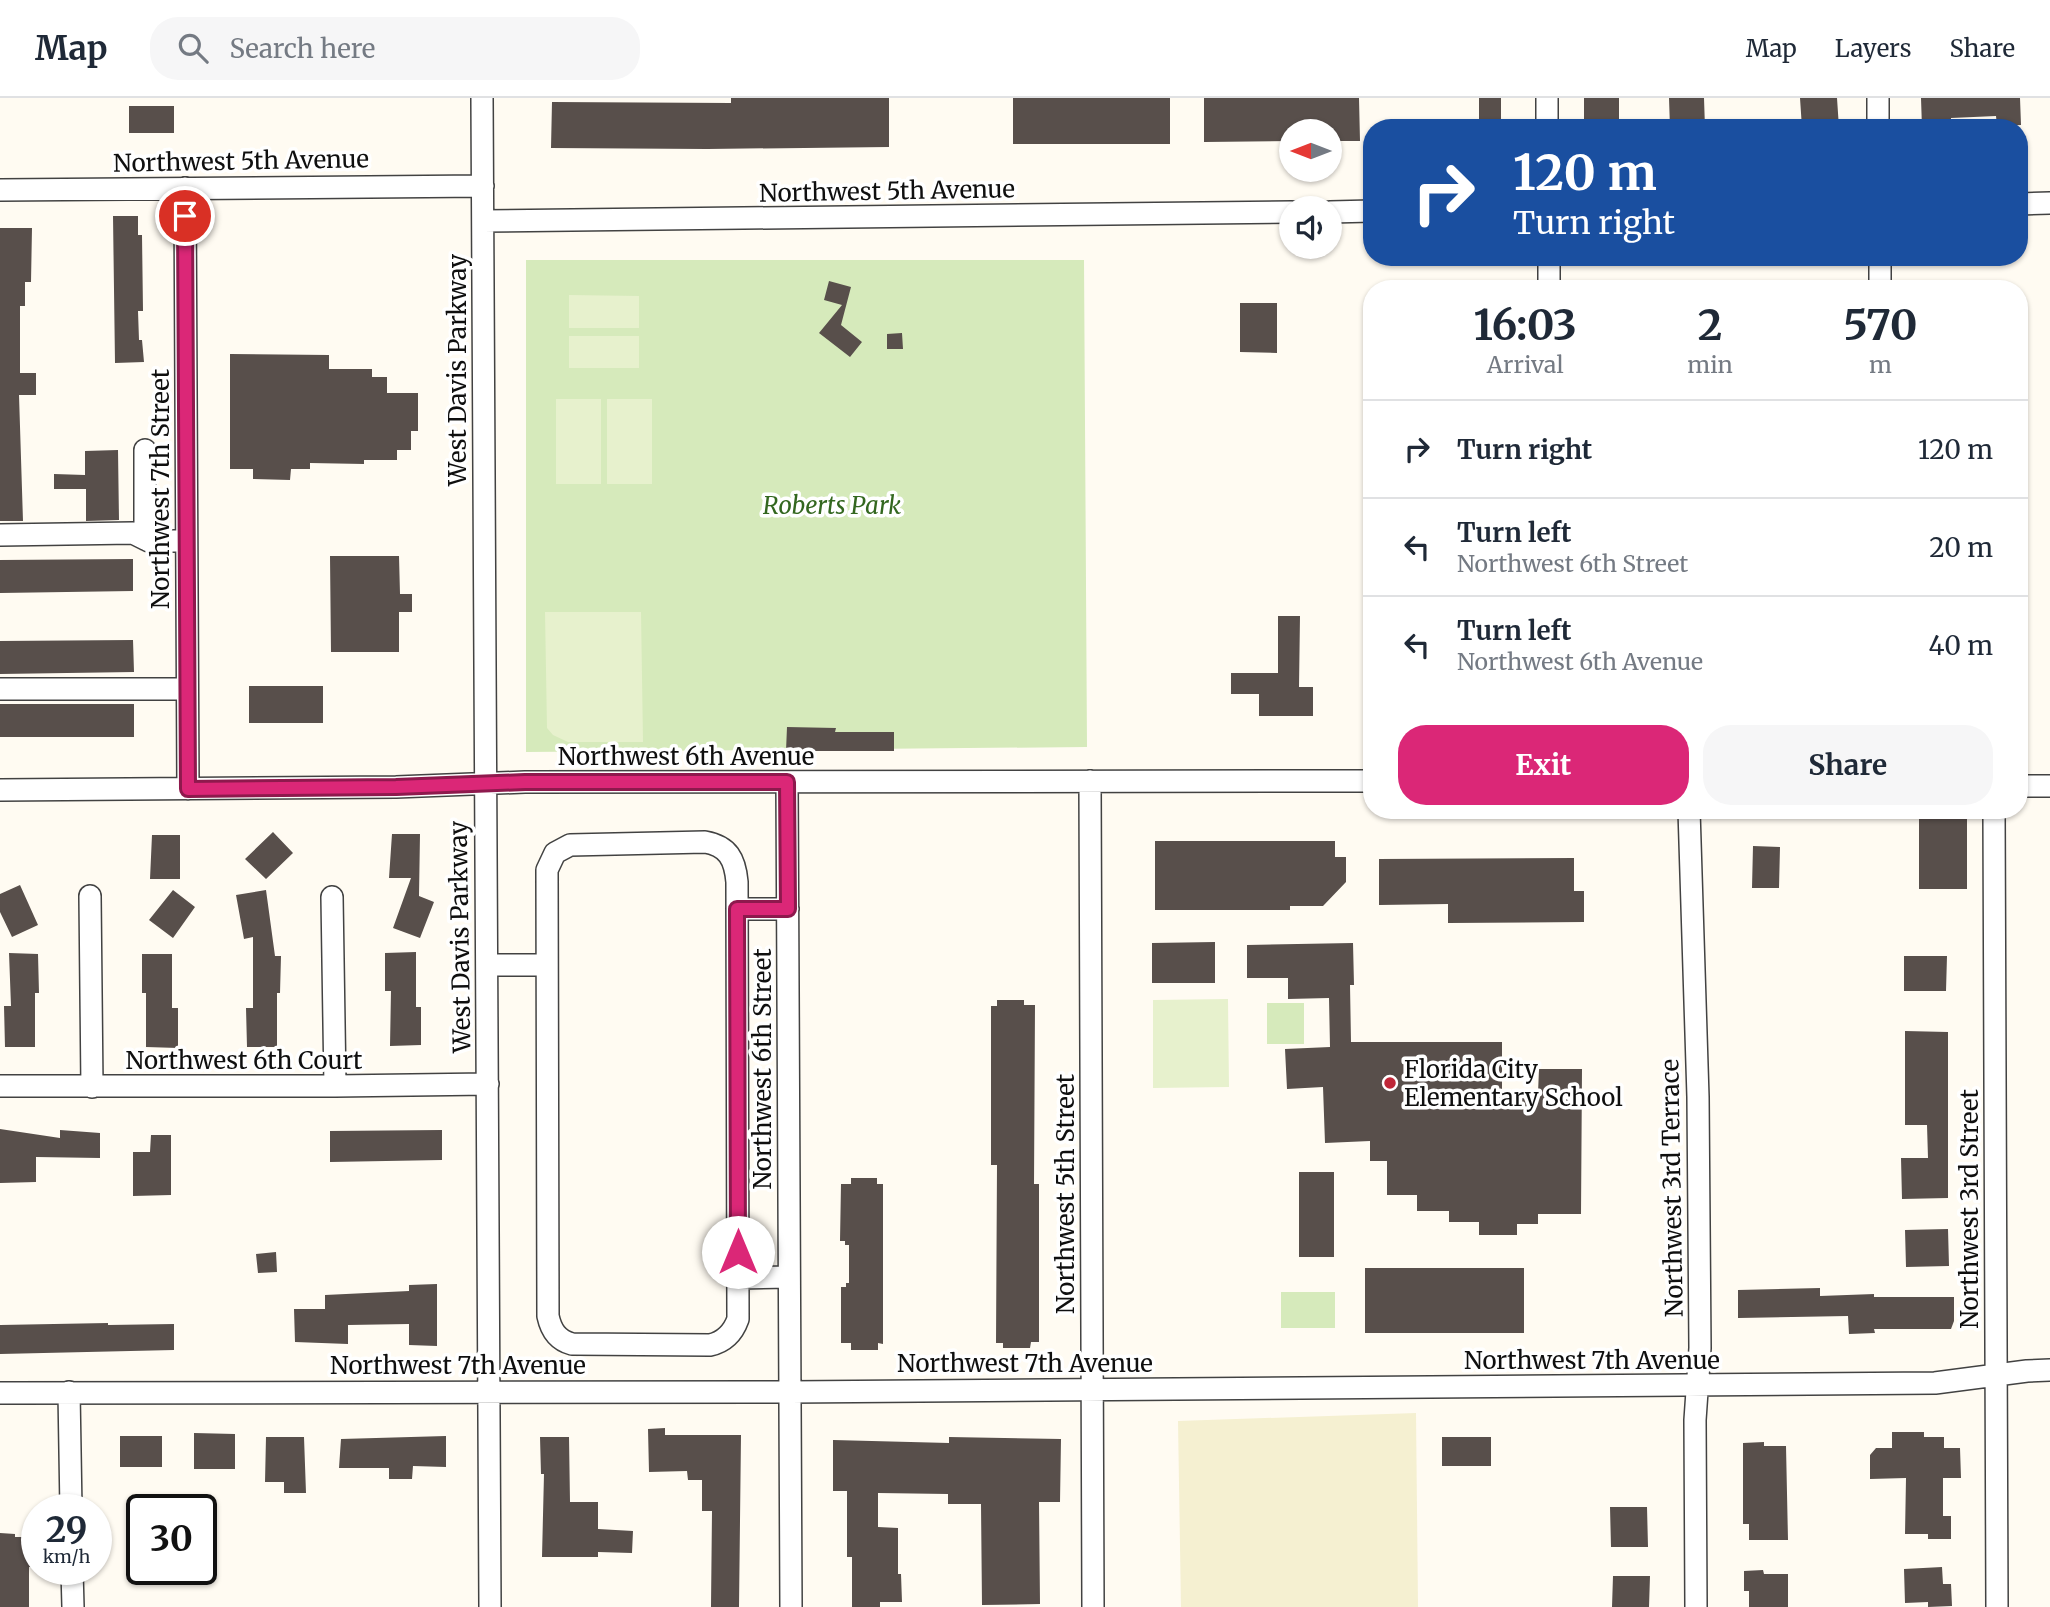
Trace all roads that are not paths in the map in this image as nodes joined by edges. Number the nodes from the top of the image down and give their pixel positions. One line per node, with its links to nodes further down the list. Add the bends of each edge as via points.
1 (482, 98): 6 (street, West Davis Parkway)
2 (1547, 98): 4 (street)
3 (1878, 98): 5 (street)
4 (1547, 119)
5 (1878, 119)
6 (483, 186): 7 (street, Northwest 5th Avenue); 14 (street, West Davis Parkway)
7 (185, 188): 8 (street, Northwest 5th Avenue); 18 (street, Northwest 7th Street)
8 (0, 190)
9 (2050, 203): 10 (street)
10 (2028, 204)
11 (1363, 211): 13 (street)
12 (1279, 212): 14 (street, Northwest 5th Avenue)
13 (1342, 212)
14 (483, 221): 24 (street, West Davis Parkway)
15 (145, 450): 17 (street)
16 (0, 535): 17 (street, via 133,533)
17 (145, 539): 18 (street)
18 (186, 541): 20 (street, Northwest 7th Street)
19 (0, 689): 20 (street)
20 (187, 689): 27 (street, Northwest 7th Street)
21 (1363, 780): 22 (street, Northwest 6th Avenue)
22 (1090, 781): 23 (street, Northwest 6th Avenue); 46 (street, Northwest 5th Street)
23 (787, 782): 24 (street, Northwest 6th Avenue); 34 (street, Northwest 6th Street)
24 (485, 784): 27 (street, Northwest 6th Avenue); 35 (street, West Davis Parkway)
25 (2028, 786): 26 (street)
26 (2050, 786)
27 (188, 789): 28 (street, Northwest 6th Avenue)
28 (0, 790)
29 (1689, 819): 45 (street, Northwest 3rd Terrace, via 1698,1097)
30 (1994, 819): 44 (street, Northwest 3rd Street)
31 (90, 895): 40 (street)
32 (332, 897): 38 (street)
33 (737, 909): 34 (street); 36 (street, via 736,869 722,847 696,842 570,845 555,853 547,870); 42 (street)
34 (788, 909): 41 (street, Northwest 6th Street)
35 (487, 965): 36 (street); 37 (street, West Davis Parkway)
36 (546, 965): 42 (street, via 548,1316 553,1332 579,1345 718,1343 731,1333 737,1320)
37 (488, 1084): 38 (street, Northwest 6th Court); 47 (street, West Davis Parkway)
38 (335, 1086): 40 (street, Northwest 6th Court)
39 (0, 1087): 40 (street, Northwest 6th Court)
40 (92, 1087)
41 (789, 1277): 42 (street); 49 (street, Northwest 6th Street)
42 (738, 1278)
43 (2050, 1370): 44 (street, Northwest 7th Avenue)
44 (1996, 1376): 45 (street, Northwest 7th Avenue, via 1935,1384); 58 (street, Northwest 3rd Street)
45 (1698, 1385): 46 (street, Northwest 7th Avenue); 57 (street, Northwest 3rd Terrace)
46 (1091, 1389): 49 (street, Northwest 7th Avenue); 56 (street, Northwest 5th Street)
47 (488, 1391): 48 (street, Northwest 7th Avenue); 49 (street, Northwest 7th Avenue); 54 (street, West Davis Parkway)
48 (69, 1392): 50 (street, Northwest 7th Avenue); 51 (street)
49 (790, 1392): 55 (street, Northwest 6th Street)
50 (0, 1393)
51 (71, 1494)
52 (72, 1585): 53 (street)
53 (73, 1607)
54 (490, 1607)
55 (791, 1607)
56 (1093, 1607)
57 (1696, 1607)
58 (1997, 1607)

